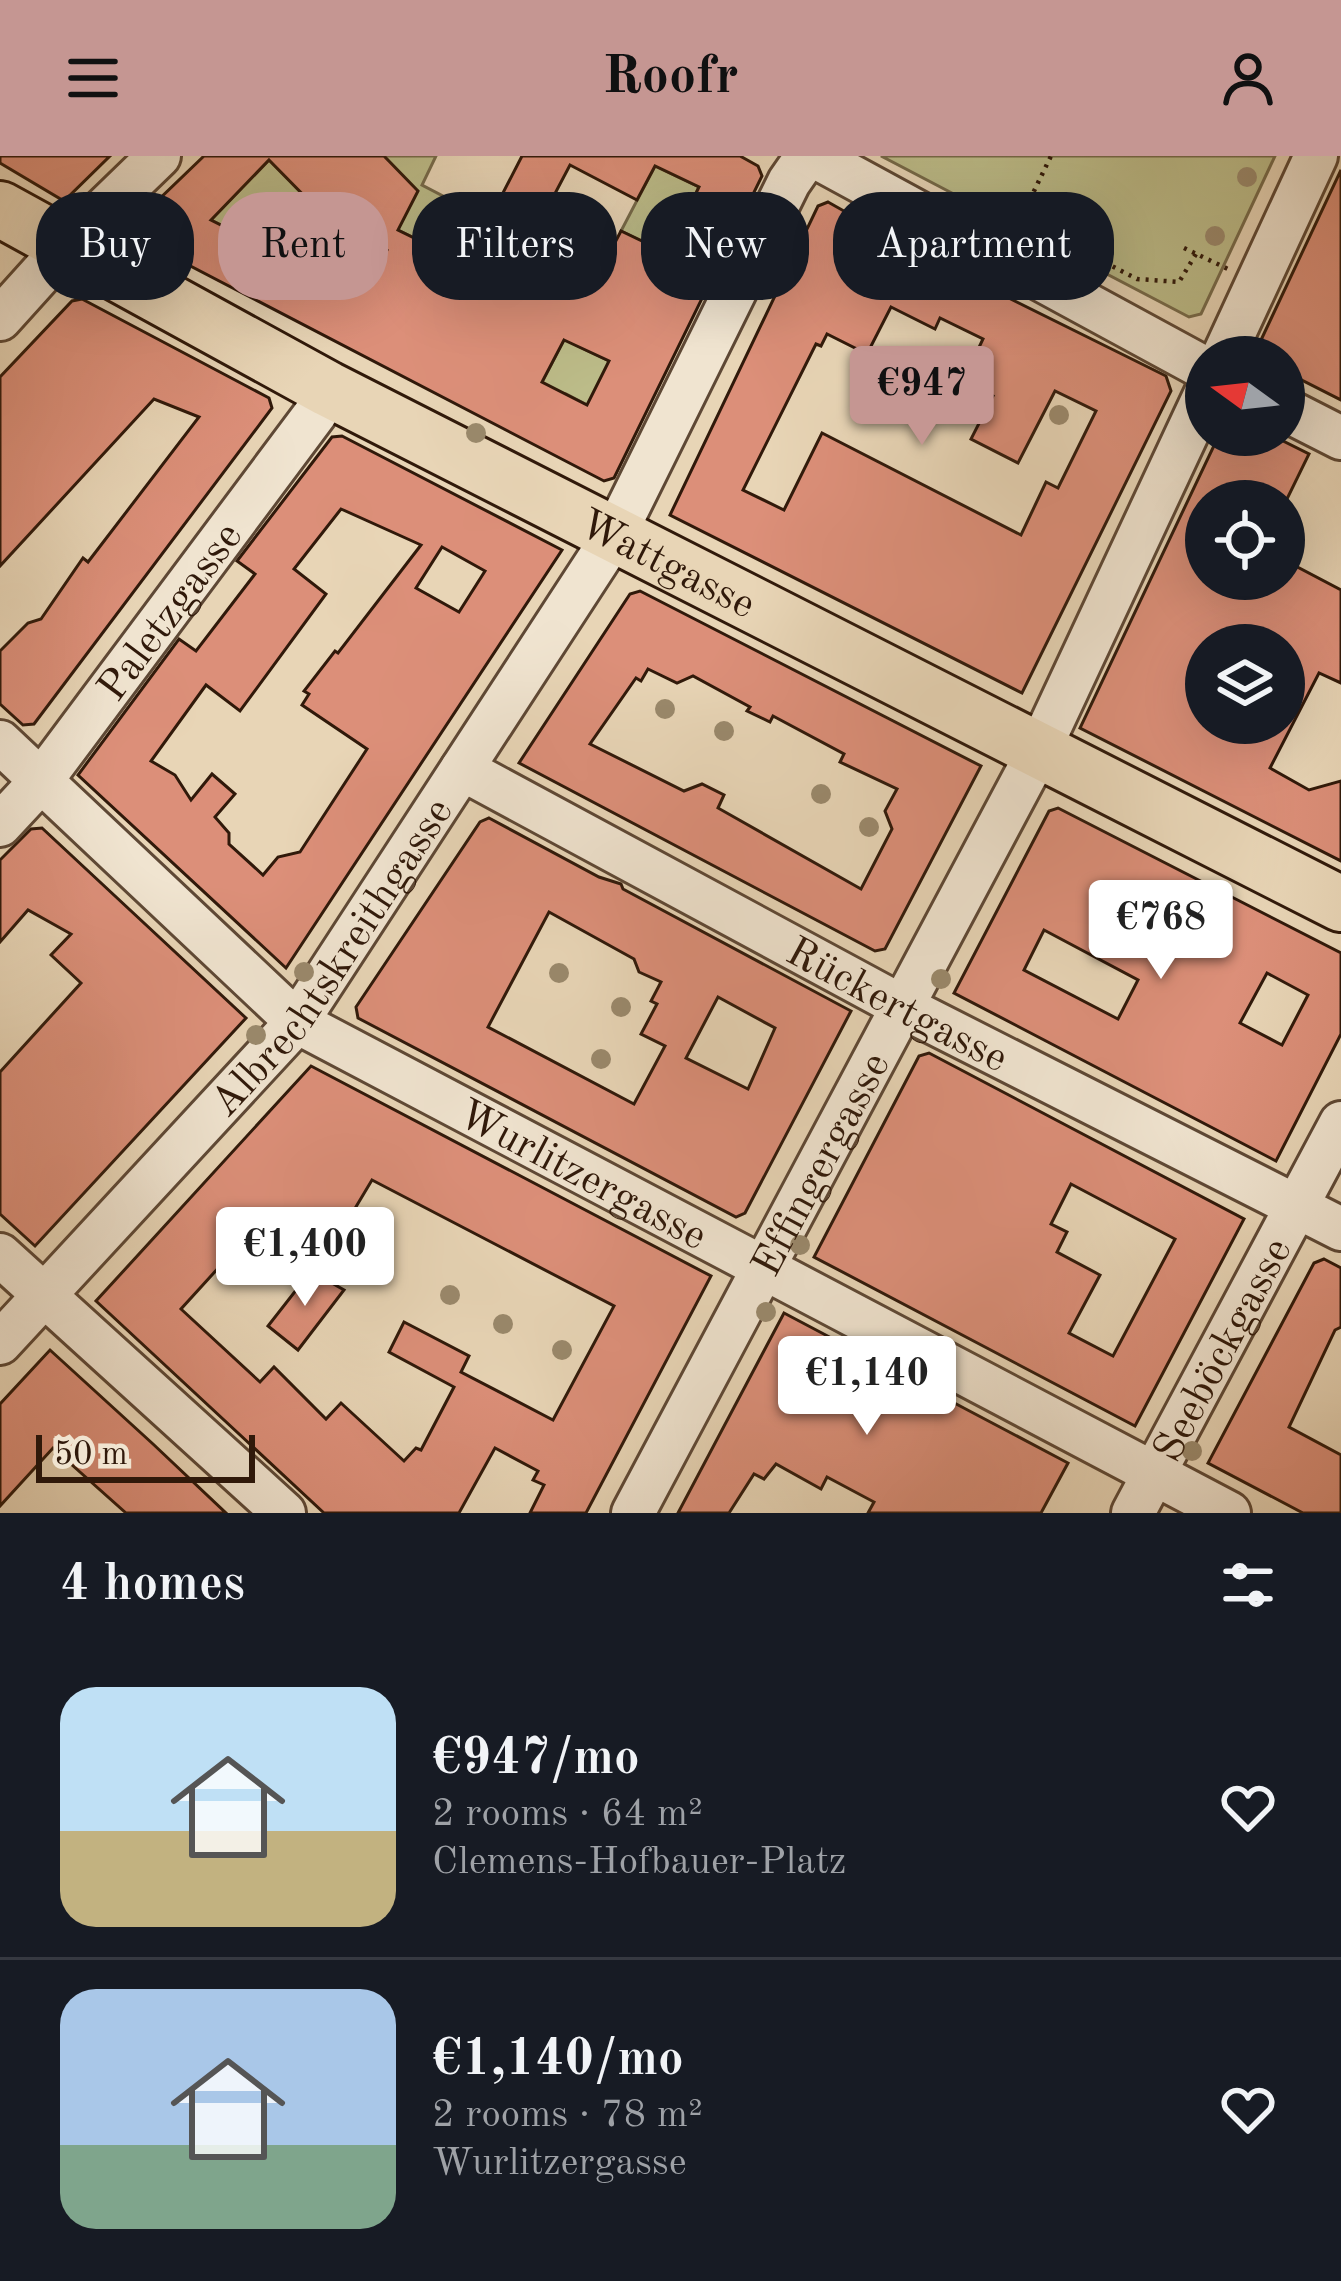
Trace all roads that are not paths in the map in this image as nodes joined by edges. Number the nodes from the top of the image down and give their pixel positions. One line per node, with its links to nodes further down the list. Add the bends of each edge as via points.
1 (159, 156): 4 (street)
2 (810, 156): 11 (street); 16 (street, Albrechtskreithgasse, via 789,182)
3 (1316, 156): 10 (street)
4 (122, 192)
5 (0, 209): 6 (main road, Wattgasse)
6 (36, 231)
7 (36, 279): 9 (street)
8 (162, 300): 12 (main road, Wattgasse)
9 (0, 319)
10 (1233, 336)
11 (1185, 357)
12 (328, 388): 16 (main road, Wattgasse); 20 (street, Paletzgasse)
13 (1305, 420): 15 (street)
14 (1185, 438): 18 (street, Effingergasse)
15 (1341, 438)
16 (615, 534): 18 (main road, Wattgasse); 19 (street, Albrechtskreithgasse)
17 (0, 742): 20 (street, Wurlitzergasse)
18 (1040, 748): 22 (main road, Wattgasse); 23 (street, Effingergasse)
19 (462, 769): 23 (street, Rückertgasse); 24 (street, Albrechtskreithgasse)
20 (41, 781): 21 (street, Paletzgasse); 24 (street, Wurlitzergasse)
21 (0, 826)
22 (1341, 904)
23 (903, 1007): 26 (street, Rückertgasse); 29 (street, Effingergasse)
24 (297, 1022): 29 (street, Wurlitzergasse); 30 (street, Albrechtskreithgasse)
25 (1341, 1123): 26 (street, Seeböckgasse)
26 (1297, 1206): 27 (street, Rückertgasse); 32 (street, Seeböckgasse)
27 (1341, 1229)
28 (0, 1255): 30 (street)
29 (762, 1268): 32 (street, Wurlitzergasse); 34 (street, Effingergasse)
30 (44, 1295): 31 (street, Albrechtskreithgasse); 33 (street)
31 (0, 1343)
32 (1154, 1473): 35 (street, Seeböckgasse); 36 (street, Wurlitzergasse)
33 (284, 1513)
34 (633, 1513)
35 (1133, 1513)
36 (1229, 1513)

